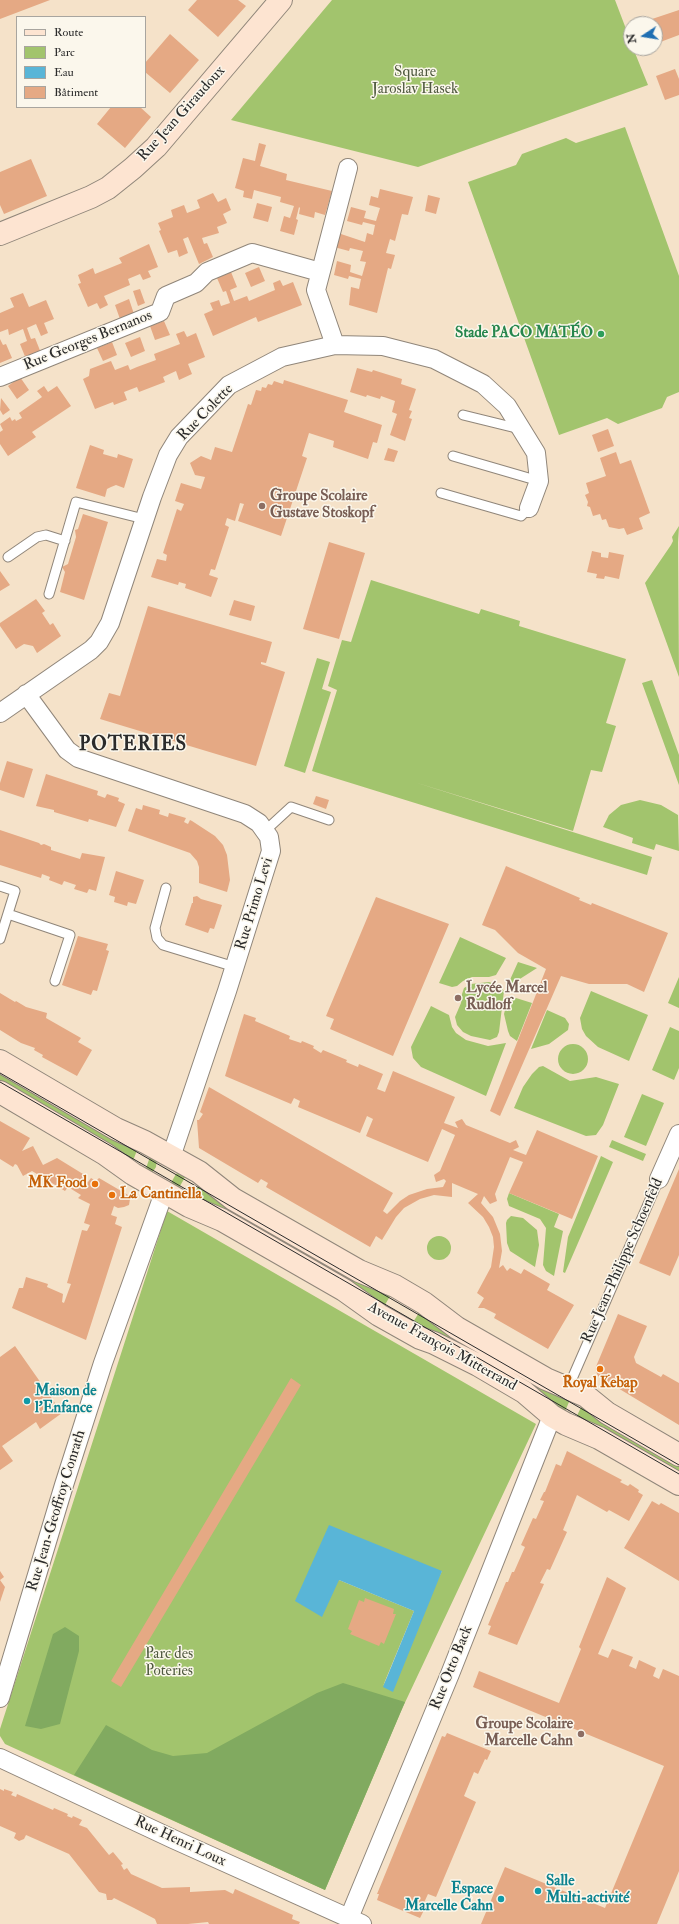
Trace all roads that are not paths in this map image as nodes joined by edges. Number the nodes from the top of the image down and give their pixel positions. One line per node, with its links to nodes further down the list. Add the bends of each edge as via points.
1 (281, 0): 3 (street, Rue Jean Giraudoux, via 156,147 133,168 108,188 91,197)
2 (348, 168): 4 (street)
3 (0, 234)
4 (320, 272): 5 (street, via 316,290); 6 (street, Rue Georges Bernanos, via 252,253 208,272 196,283 166,296 160,312)
5 (335, 345): 8 (street, Rue Colette, via 383,346 434,359 483,384 507,406); 13 (street, Rue Colette, via 282,357 229,386 179,438 168,455)
6 (0, 377)
7 (463, 415): 8 (lane)
8 (522, 430): 10 (street, Rue Colette, via 536,453)
9 (452, 456): 10 (lane)
10 (539, 481): 12 (street, Rue Colette)
11 (441, 492): 12 (lane, via 521,516)
12 (529, 508)
13 (144, 519): 14 (lane, via 76,502); 17 (street, Rue Colette, via 106,633 91,650)
14 (65, 540): 15 (lane, via 46,535 37,537); 16 (lane)
15 (8, 557)
16 (49, 594)
17 (26, 694): 18 (street, Rue Colette); 20 (street, via 66,750 78,758 245,814)
18 (0, 713)
19 (329, 820): 20 (lane, via 291,807)
20 (266, 830): 25 (street, Rue Primo Levi, via 271,851)
21 (0, 886): 23 (lane, via 15,891)
22 (166, 888): 25 (lane, via 154,928 157,938 163,945)
23 (8, 914): 24 (lane); 26 (lane, via 70,935)
24 (0, 939)
25 (235, 967): 30 (street, Rue Primo Levi)
26 (55, 981)
27 (0, 1061): 30 (street, Avenue François Mitterrand)
28 (0, 1092): 32 (street, Avenue François Mitterrand)
29 (679, 1134): 31 (street, Rue Jean-Philippe Schoenfeld)
30 (171, 1157): 32 (street); 33 (street, Avenue François Mitterrand, via 199,1172 233,1198 359,1271 395,1286 457,1328 546,1379)
31 (659, 1179): 33 (lane, Rue Jean-Philippe Schoenfeld)
32 (160, 1190): 34 (street, Avenue François Mitterrand, via 229,1224 344,1290 379,1315 420,1338 485,1369 524,1392); 37 (street, Rue Jean-Geoffroy Conrath, via 161,1201 103,1363)
33 (568, 1388): 35 (street, Avenue François Mitterrand, via 586,1396 607,1413)
34 (552, 1416): 36 (street, Avenue François Mitterrand, via 599,1438); 39 (street, Rue Otto Back)
35 (679, 1455)
36 (679, 1484)
37 (0, 1698)
38 (0, 1758): 39 (street, Rue Henri Loux)
39 (354, 1922)

